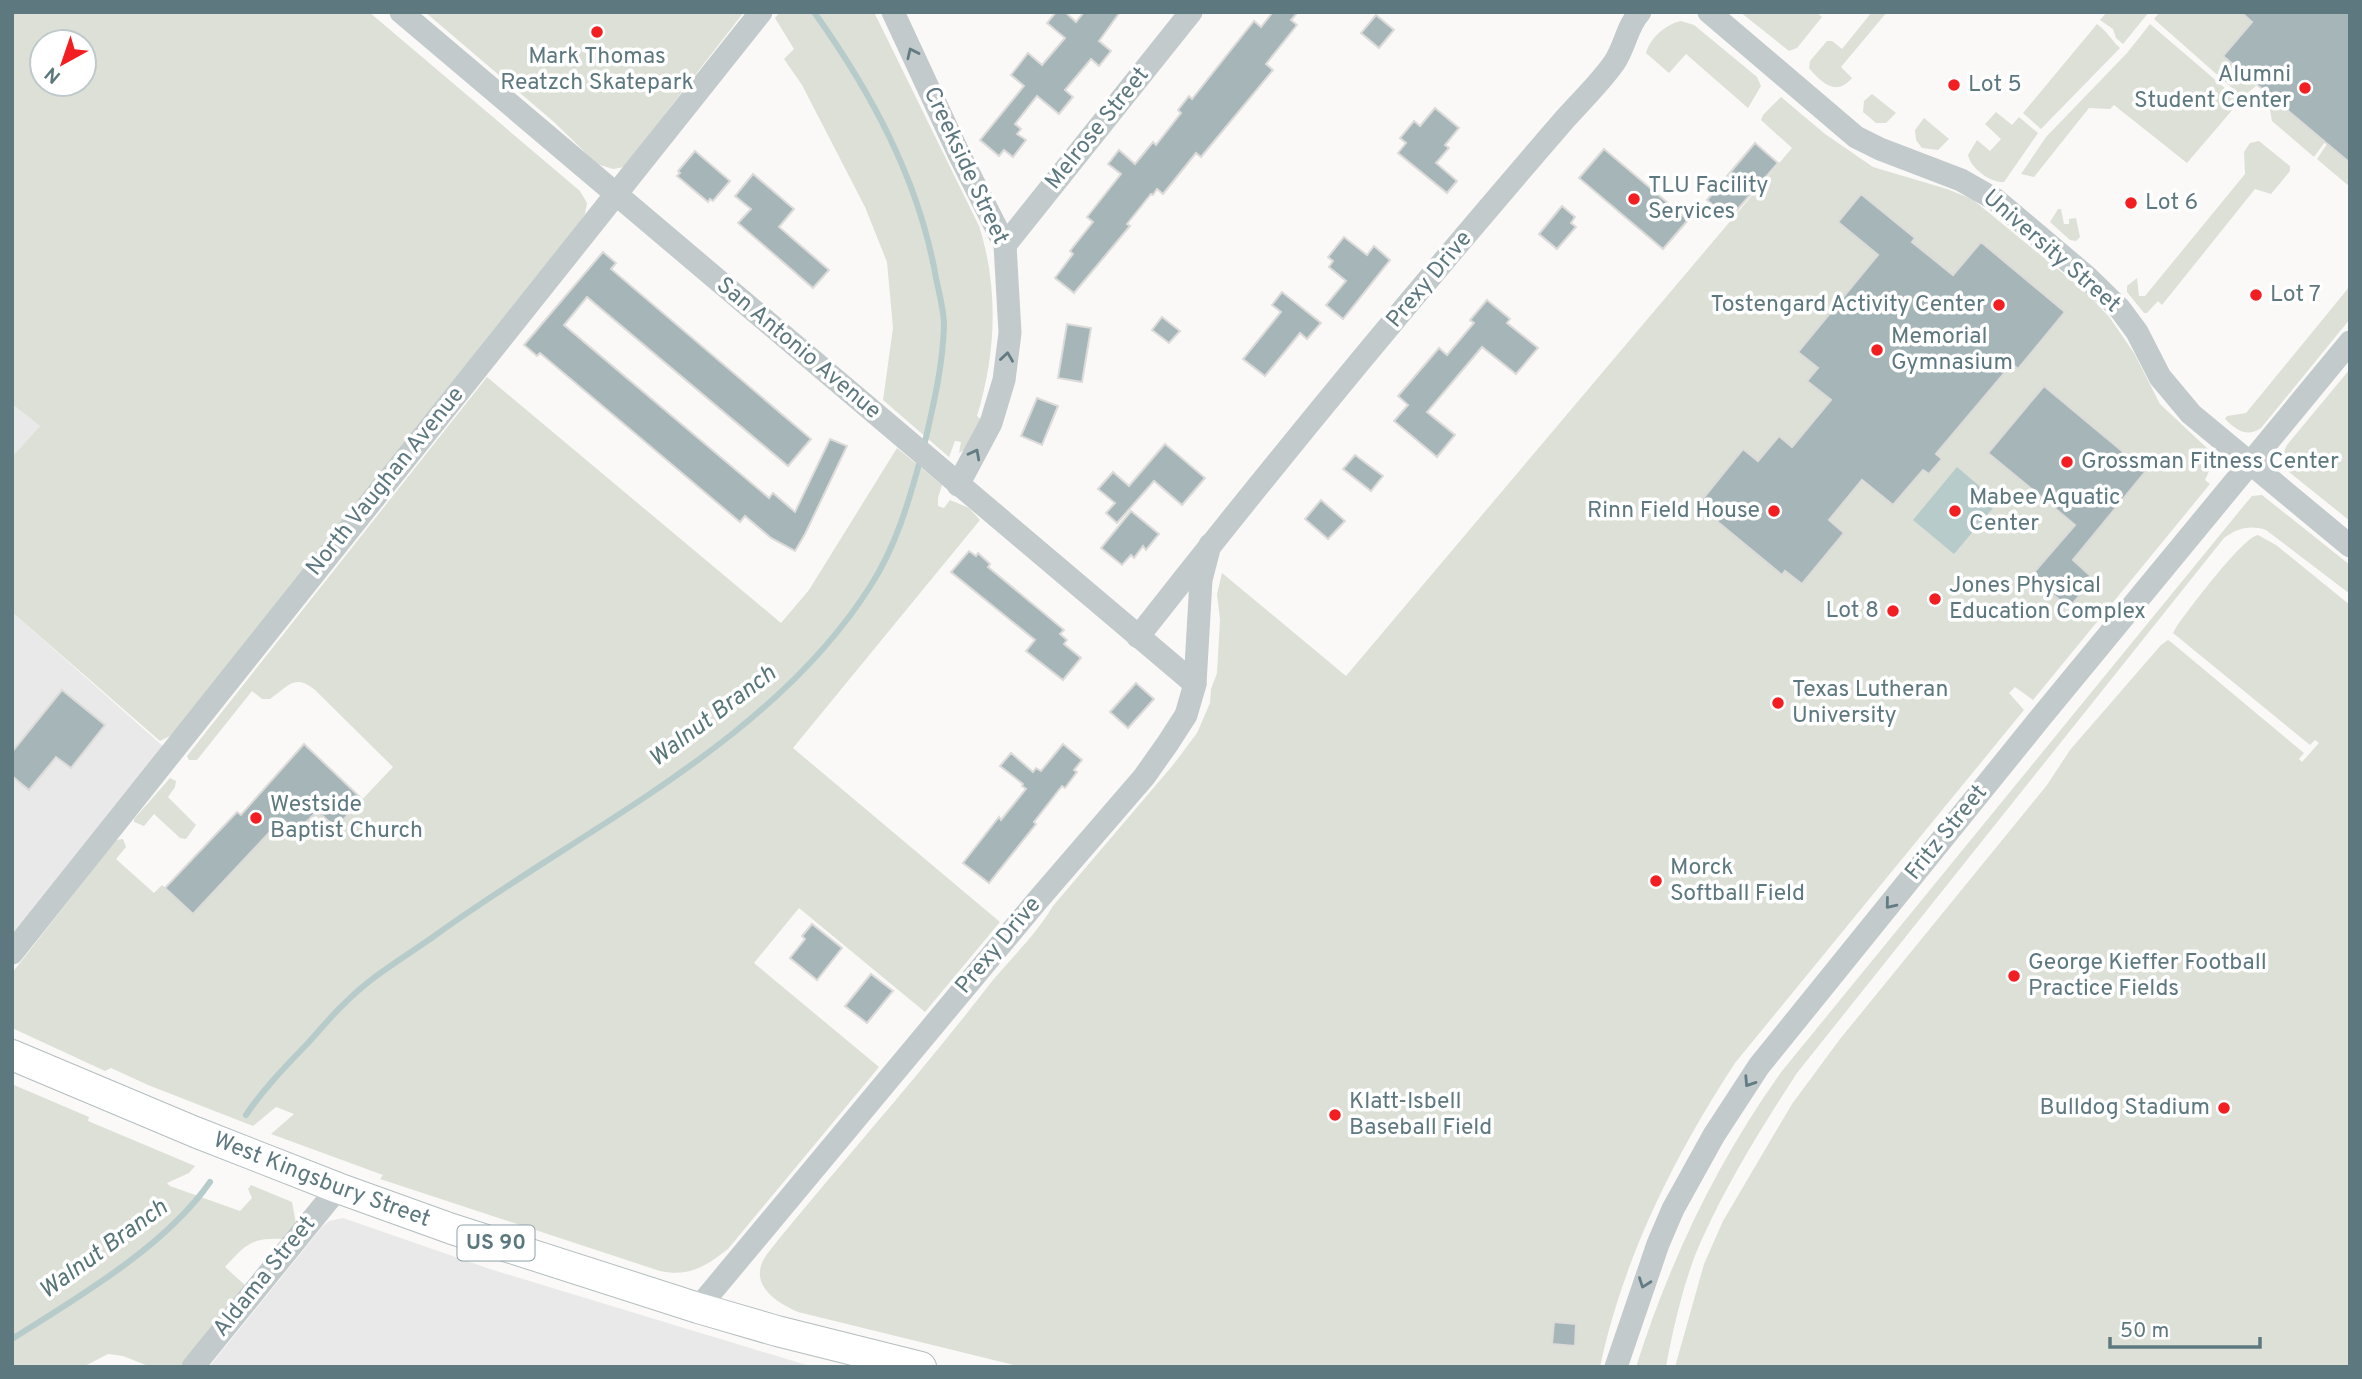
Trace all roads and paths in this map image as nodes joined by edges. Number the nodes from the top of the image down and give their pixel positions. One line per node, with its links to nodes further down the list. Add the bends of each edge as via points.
1 (401, 12): 7 (street, San Antonio Avenue)
2 (893, 12): 8 (street, Creekside Street, one-way to 2)
3 (1191, 12): 8 (street, Melrose Street)
4 (1709, 12): 10 (street, University Street, via 1856,138 1961,180 1996,200 2120,309 2176,398 2207,430)
5 (758, 16): 7 (street, North Vaughan Avenue)
6 (1631, 16): 12 (street, Prexy Drive, via 1628,36 1613,63)
7 (616, 196): 11 (street, San Antonio Avenue); 16 (street, North Vaughan Avenue)
8 (1005, 245): 11 (street, Creekside Street, one-way to 8, via 991,423 1004,380 1010,333)
9 (2350, 342): 10 (street, Fritz Street)
10 (2251, 464): 13 (street, University Street); 22 (street, Fritz Street, one-way to 22, via 1759,1066 1693,1171 1668,1221)
11 (958, 485): 14 (street, San Antonio Avenue)
12 (1210, 545): 14 (street, Prexy Drive); 15 (street, Prexy Drive, via 1200,580)
13 (2350, 546)
14 (1138, 637): 15 (street, San Antonio Avenue)
15 (1195, 684): 19 (street, Prexy Drive, via 1186,715 1144,777)
16 (12, 953)
17 (12, 1055): 18 (main road, West Kingsbury Street / US 90)
18 (338, 1188): 19 (main road, West Kingsbury Street / US 90); 20 (street, Aldama Street)
19 (698, 1308): 21 (main road, West Kingsbury Street / US 90)
20 (193, 1367)
21 (922, 1367)
22 (1616, 1367)

